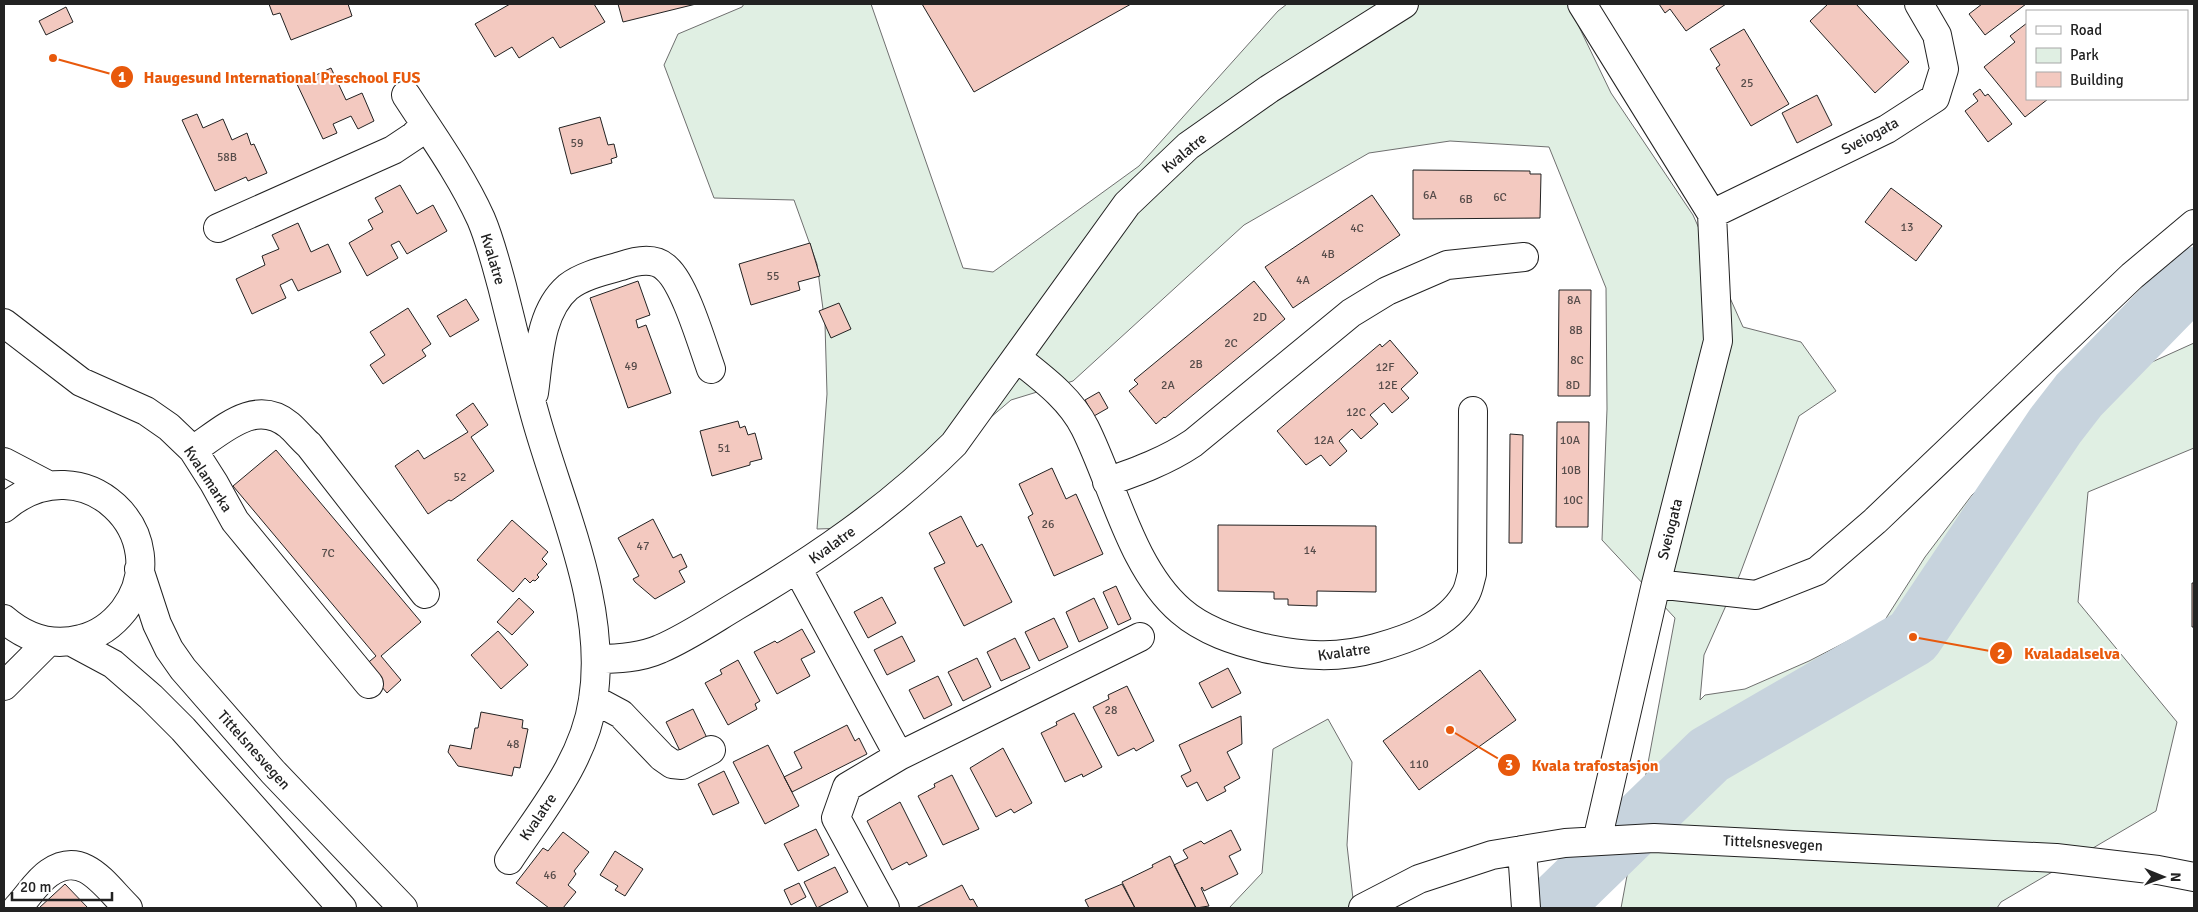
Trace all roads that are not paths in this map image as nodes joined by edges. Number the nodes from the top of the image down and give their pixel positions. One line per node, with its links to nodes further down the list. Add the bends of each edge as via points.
1 (1404, 4): 11 (street, Kvalatre, via 1269,89 1188,146 1127,204)
2 (1582, 4): 6 (street, Sveiogata)
3 (1919, 4): 6 (street, Sveiogata, via 1938,36 1944,69 1935,98 1887,129)
4 (406, 95): 5 (street, Kvalatre)
5 (425, 124): 7 (street, via 393,150); 13 (street, Kvalatre, via 481,220)
6 (1712, 214): 22 (street, Sveiogata, via 1718,341)
7 (218, 228)
8 (2188, 236): 22 (street, via 2125,282 1876,520 1817,571 1756,594)
9 (1524, 257): 17 (street, via 1447,265 1387,291 1351,313 1193,443 1150,467)
10 (4, 323): 15 (street, Kvalamarka, via 81,382 146,411 169,427)
11 (1017, 358): 17 (street, Kvalatre, via 1069,404 1084,428); 21 (street, Kvalatre, via 954,444 924,474)
12 (711, 369): 13 (street, Kvalatre, via 678,282 666,267 638,260 590,276 569,287 555,302 542,339)
13 (532, 406): 27 (street, Kvalatre, via 581,566 595,624)
14 (1473, 411): 17 (street, Kvalatre, via 1472,574 1466,595 1450,614 1429,628 1359,653 1310,656 1278,651 1227,638 1189,617 1162,592 1145,566)
15 (192, 450): 23 (street, via 242,417 254,413 268,415 289,425); 28 (street, Kvalamarka, via 235,521)
16 (4, 462): 18 (street)
17 (1107, 482)
18 (48, 485): 19 (street, via 31,489); 20 (street, via 83,487 114,505 134,534)
19 (4, 508)
20 (139, 570): 26 (street, via 129,603 105,629 89,637); 40 (street, Tittelsnesvegen, via 157,624 182,669 273,772)
21 (798, 570): 27 (street, Kvalatre, via 658,650 622,659); 32 (street)
22 (1656, 584): 33 (street, Sveiogata)
23 (425, 594)
24 (4, 619): 26 (street, via 31,637)
25 (1140, 637): 32 (street)
26 (60, 642): 29 (street); 39 (street, via 113,664 151,697)
27 (596, 659): 30 (street, Kvalatre)
28 (369, 684)
29 (4, 686)
30 (594, 699): 31 (street, via 621,714 662,758 672,764 682,765); 35 (street, Kvalatre, via 579,750)
31 (711, 750)
32 (898, 756): 41 (street, via 847,786 836,818)
33 (1597, 841): 34 (street, Tittelsnesvegen); 36 (street, Tittelsnesvegen, via 1654,838 2056,858)
34 (1522, 850): 42 (street, Tittelsnesvegen, via 1492,855 1419,879); 43 (street)
35 (509, 860)
36 (2194, 877)
37 (17, 908): 38 (street, via 48,874 73,864 90,870)
38 (128, 908)
39 (342, 908)
40 (403, 908)
41 (886, 908)
42 (1362, 908)
43 (1526, 908)

